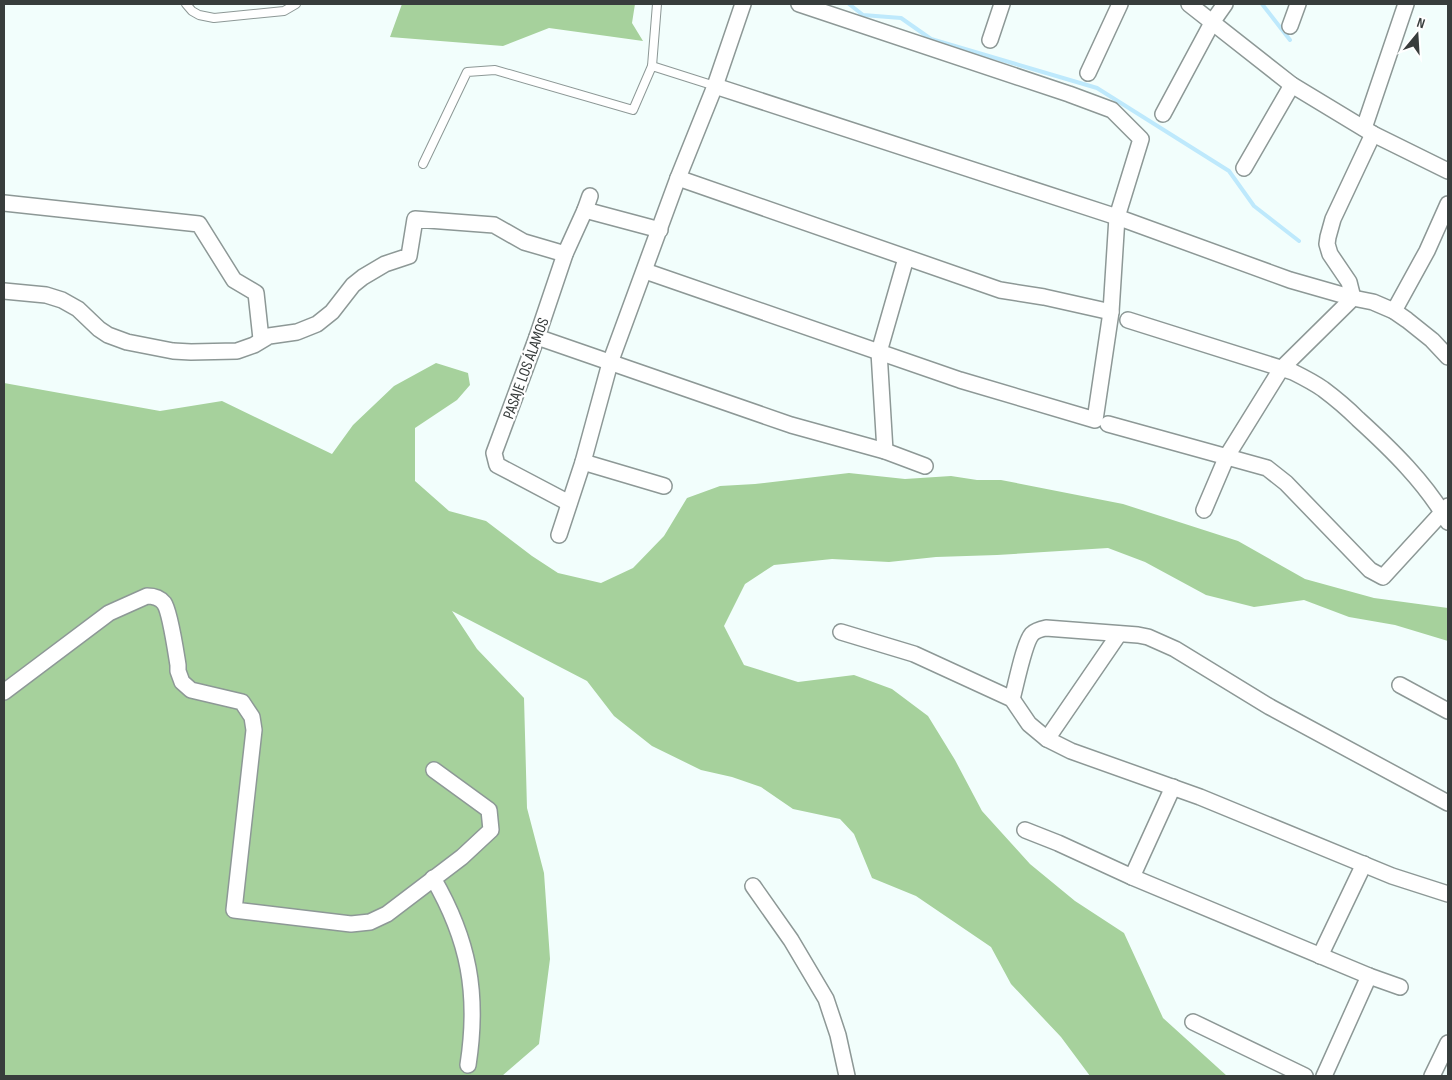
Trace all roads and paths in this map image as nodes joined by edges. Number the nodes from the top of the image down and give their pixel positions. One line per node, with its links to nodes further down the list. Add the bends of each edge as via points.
1 (186, 4): 2 (lane, via 199,15 214,18 284,11)
2 (296, 4)
3 (657, 4): 15 (lane)
4 (743, 4): 18 (street)
5 (799, 4): 27 (street, via 1112,110 1140,139)
6 (1002, 4): 14 (street)
7 (1120, 4): 16 (street)
8 (1189, 4): 12 (street)
9 (1225, 4): 12 (street)
10 (1298, 4): 13 (street)
11 (1406, 4): 20 (street)
12 (1213, 21): 17 (street); 19 (street)
13 (1290, 26)
14 (990, 40)
15 (652, 66): 18 (lane); 21 (lane, via 633,110 495,70 467,72)
16 (1088, 73)
17 (1292, 85): 20 (street); 23 (street)
18 (715, 86): 24 (street); 27 (street)
19 (1162, 114)
20 (1369, 131): 22 (street); 33 (street, via 1333,219 1327,244 1349,282)
21 (422, 164)
22 (1447, 167)
23 (1244, 168)
24 (678, 178): 28 (street); 30 (street)
25 (4, 203): 38 (street, via 199,224 234,280 256,293)
26 (1448, 204): 34 (street)
27 (1117, 217): 33 (street, via 1290,280); 35 (street)
28 (660, 230): 29 (street, PASAJE LOS ÁLAMOS, via 588,203); 31 (street)
29 (565, 254): 37 (street, PASAJE LOS ÁLAMOS); 38 (street, via 524,242 494,225 415,220 409,256 384,264 363,277 317,324)
30 (906, 258): 35 (street, via 1000,290); 39 (street)
31 (645, 271): 39 (street); 41 (street)
32 (4, 291): 38 (street, via 62,300 78,309 108,335 155,348 191,352 237,351)
33 (1353, 298): 34 (street); 42 (street)
34 (1394, 311): 40 (street, via 1419,329)
35 (1111, 312): 39 (street, via 1095,420)
36 (1128, 320): 42 (street)
37 (538, 337): 41 (street); 49 (street, PASAJE LOS ÁLAMOS, via 494,453 497,465)
38 (261, 339)
39 (879, 352): 44 (street)
40 (1448, 357)
41 (610, 362): 44 (street, via 791,425); 46 (street)
42 (1281, 369): 45 (street); 51 (street, via 1311,381 1344,406 1395,454)
43 (1108, 424): 45 (street)
44 (884, 451): 47 (street)
45 (1227, 456): 50 (street); 51 (street, via 1275,473 1370,570 1383,577)
46 (583, 462): 48 (street); 49 (street)
47 (925, 466)
48 (664, 486)
49 (569, 503): 52 (street)
50 (1204, 510)
51 (1446, 513)
52 (559, 535)
53 (841, 632): 57 (street, via 914,654)
54 (1119, 634): 57 (street, via 1046,628 1034,632 1028,641); 59 (street); 62 (street, via 1148,637 1175,649 1270,707)
55 (1400, 685): 58 (street)
56 (4, 692): 66 (street, via 109,614 147,596 156,597 167,609 182,682 191,690 242,702 252,717 254,730 234,910 361,924 387,914)
57 (1012, 699): 59 (street, via 1029,724)
58 (1448, 711)
59 (1047, 739): 61 (street, via 1071,751)
60 (434, 770): 66 (street, via 489,810 490,830 462,857)
61 (1173, 787): 64 (street); 65 (street)
62 (1448, 804)
63 (1025, 830): 65 (street)
64 (1364, 864): 68 (street); 69 (street)
65 (1132, 877): 69 (street)
66 (433, 878): 74 (street, via 454,919 468,963 473,1015)
67 (753, 886): 75 (street, via 791,940 826,999)
68 (1448, 894)
69 (1320, 956): 70 (street)
70 (1369, 976): 71 (street); 77 (street)
71 (1400, 987)
72 (1193, 1022): 76 (street)
73 (1448, 1043): 78 (street)
74 (468, 1065)
75 (847, 1076)
76 (1305, 1076)
77 (1324, 1076)
78 (1432, 1076)

